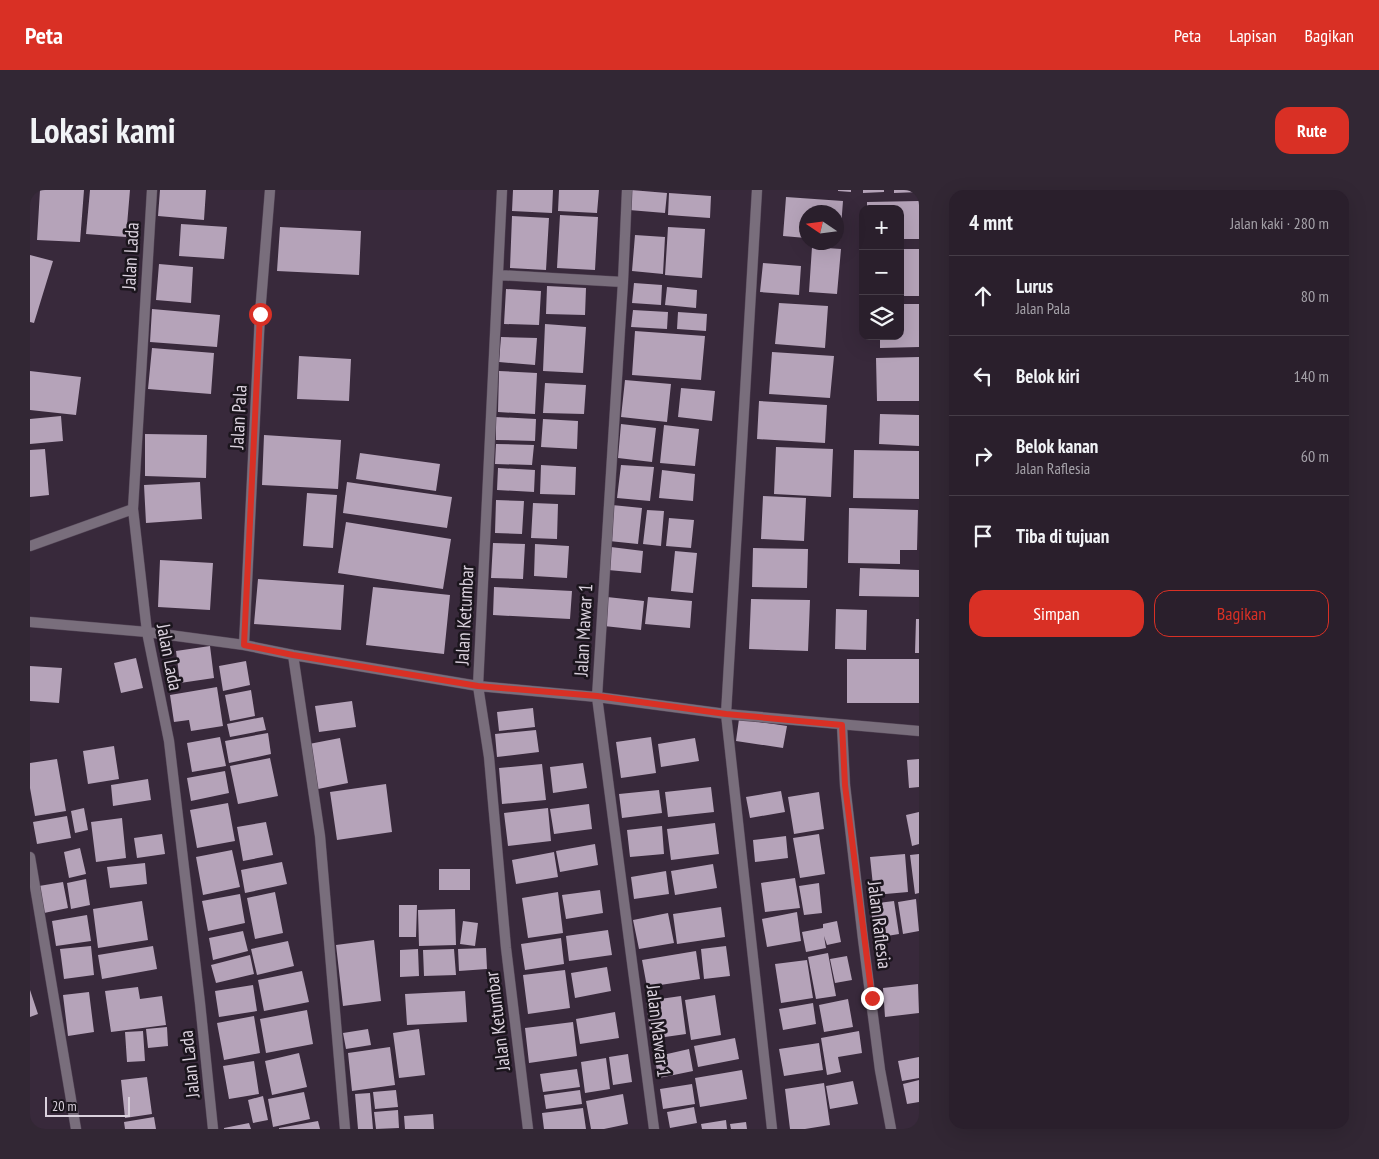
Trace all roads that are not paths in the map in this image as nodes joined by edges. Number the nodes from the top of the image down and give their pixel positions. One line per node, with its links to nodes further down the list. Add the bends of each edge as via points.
1 (152, 190): 8 (street, Jalan Lada)
2 (270, 190): 12 (street, Jalan Pala, via 260,314)
3 (502, 190): 6 (street, Jalan Ketumbar)
4 (627, 190): 7 (street, Jalan Mawar 1)
5 (758, 190): 16 (street)
6 (498, 275): 7 (street); 14 (street, Jalan Ketumbar)
7 (623, 282): 15 (street, Jalan Mawar 1)
8 (133, 509): 9 (street); 11 (street, Jalan Lada)
9 (30, 546)
10 (30, 622): 11 (street)
11 (147, 632): 12 (street); 21 (street, Jalan Lada, via 169,741)
12 (244, 645): 13 (street)
13 (293, 655): 14 (street); 22 (street, via 320,836)
14 (478, 686): 15 (street); 23 (street, Jalan Ketumbar, via 489,757 506,948)
15 (597, 696): 16 (street); 24 (street, Jalan Mawar 1)
16 (726, 714): 17 (street); 25 (street)
17 (842, 725): 18 (street); 26 (street, Jalan Raflesia, via 845,785 863,939)
18 (919, 731)
19 (30, 856): 20 (street)
20 (76, 1129)
21 (213, 1129)
22 (345, 1129)
23 (528, 1129)
24 (654, 1129)
25 (772, 1129)
26 (891, 1129)

